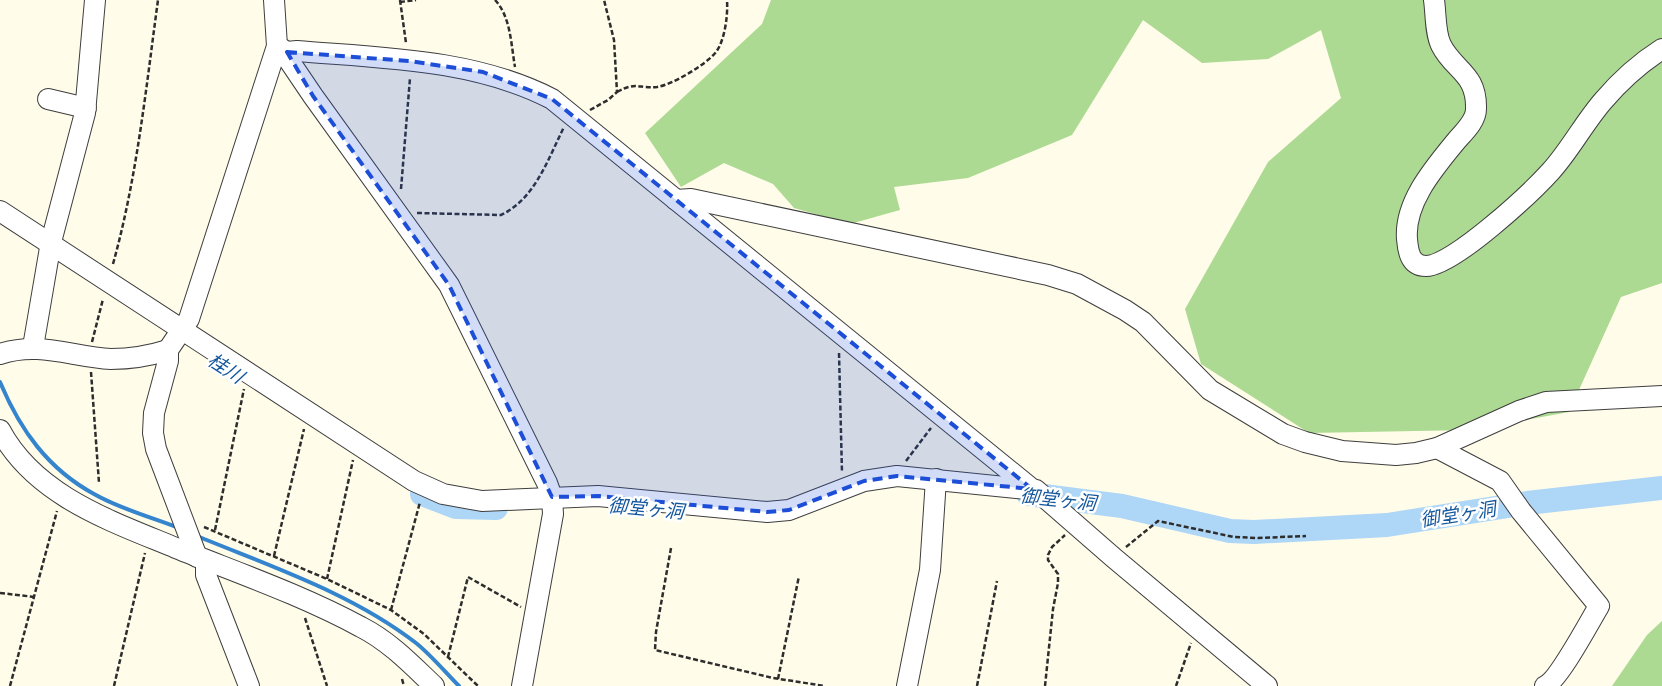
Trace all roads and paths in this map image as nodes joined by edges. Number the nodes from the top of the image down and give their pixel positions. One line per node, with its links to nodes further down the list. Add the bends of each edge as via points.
1 (95, 0): 16 (street)
2 (158, 0): 22 (path, via 124,226)
3 (274, 0): 10 (street)
4 (416, 0): 9 (path)
5 (495, 0): 13 (path, via 504,12 508,27 515,68)
6 (604, 0): 14 (path, via 614,40)
7 (728, 0): 14 (path, via 724,29 718,48 710,59 666,85 635,85)
8 (1434, 0): 11 (street, via 1440,44 1472,82 1476,110 1471,123 1429,174 1415,201 1406,229 1408,253 1414,263 1424,266 1439,264 1523,199 1552,170 1603,101 1630,72)
9 (400, 1): 12 (path)
10 (282, 49): 12 (street); 20 (street); 24 (street, via 189,319)
11 (1662, 49)
12 (410, 61): 13 (street, via 482,72); 20 (path)
13 (513, 82): 17 (street, via 552,99)
14 (617, 92): 17 (path, via 608,100)
15 (48, 99): 16 (street)
16 (86, 108): 21 (street)
17 (572, 117): 18 (street); 20 (path, via 537,180 525,198 510,211 502,215)
18 (676, 200): 23 (street); 33 (street, via 691,199 1048,275 1077,284 1143,322 1210,390 1283,434 1305,442 1367,454 1416,453)
19 (0, 211): 21 (street)
20 (397, 212): 41 (street, via 449,285)
21 (49, 250): 22 (street); 25 (street)
22 (107, 287): 24 (street); 27 (path)
23 (841, 335): 30 (street); 38 (path)
24 (174, 339): 27 (street, via 143,358); 41 (street, via 414,481 443,494 482,501); 43 (street, via 154,413 154,433 156,449)
25 (33, 347): 26 (street); 27 (street)
26 (0, 354)
27 (90, 356): 37 (path)
28 (245, 385): 45 (path)
29 (1662, 396): 33 (street, via 1546,402 1519,410)
30 (941, 414): 35 (path); 39 (street)
31 (305, 425): 49 (path)
32 (0, 430): 40 (street, via 22,461)
33 (1437, 448): 63 (street, via 1500,481 1599,606)
34 (354, 456): 53 (path)
35 (897, 476): 36 (street); 38 (street)
36 (936, 479): 39 (street); 72 (street, via 930,570)
37 (99, 483)
38 (843, 488): 41 (street, via 789,510 767,512 598,496)
39 (1032, 489): 44 (street)
40 (62, 494): 47 (street, via 90,513); 56 (path)
41 (552, 497): 59 (street, via 553,514)
42 (422, 498): 58 (path)
43 (182, 518): 45 (path); 51 (street)
44 (1077, 524): 50 (street); 74 (path, via 1052,547 1048,555 1058,574 1058,583)
45 (215, 531): 49 (path)
46 (1306, 536): 50 (path, via 1234,537 1158,521)
47 (149, 537): 51 (street); 65 (path)
48 (671, 548): 62 (path, via 655,650)
49 (274, 556): 53 (path)
50 (1114, 558): 60 (street)
51 (201, 559): 57 (street); 66 (street)
52 (799, 576): 62 (path)
53 (327, 579): 58 (path)
54 (997, 581): 73 (path)
55 (0, 594): 56 (path)
56 (35, 597): 64 (path)
57 (301, 598): 67 (path, via 301,607); 68 (street, via 363,628 405,658)
58 (391, 610): 61 (path)
59 (536, 613): 61 (path, via 468,577); 70 (street)
60 (1197, 626): 75 (path); 76 (street)
61 (448, 657): 69 (path)
62 (778, 679): 71 (path)
63 (1549, 685)
64 (10, 686)
65 (114, 686)
66 (249, 686)
67 (327, 686)
68 (434, 686)
69 (478, 686)
70 (522, 686)
71 (825, 686)
72 (907, 686)
73 (977, 686)
74 (1045, 686)
75 (1176, 686)
76 (1267, 686)

